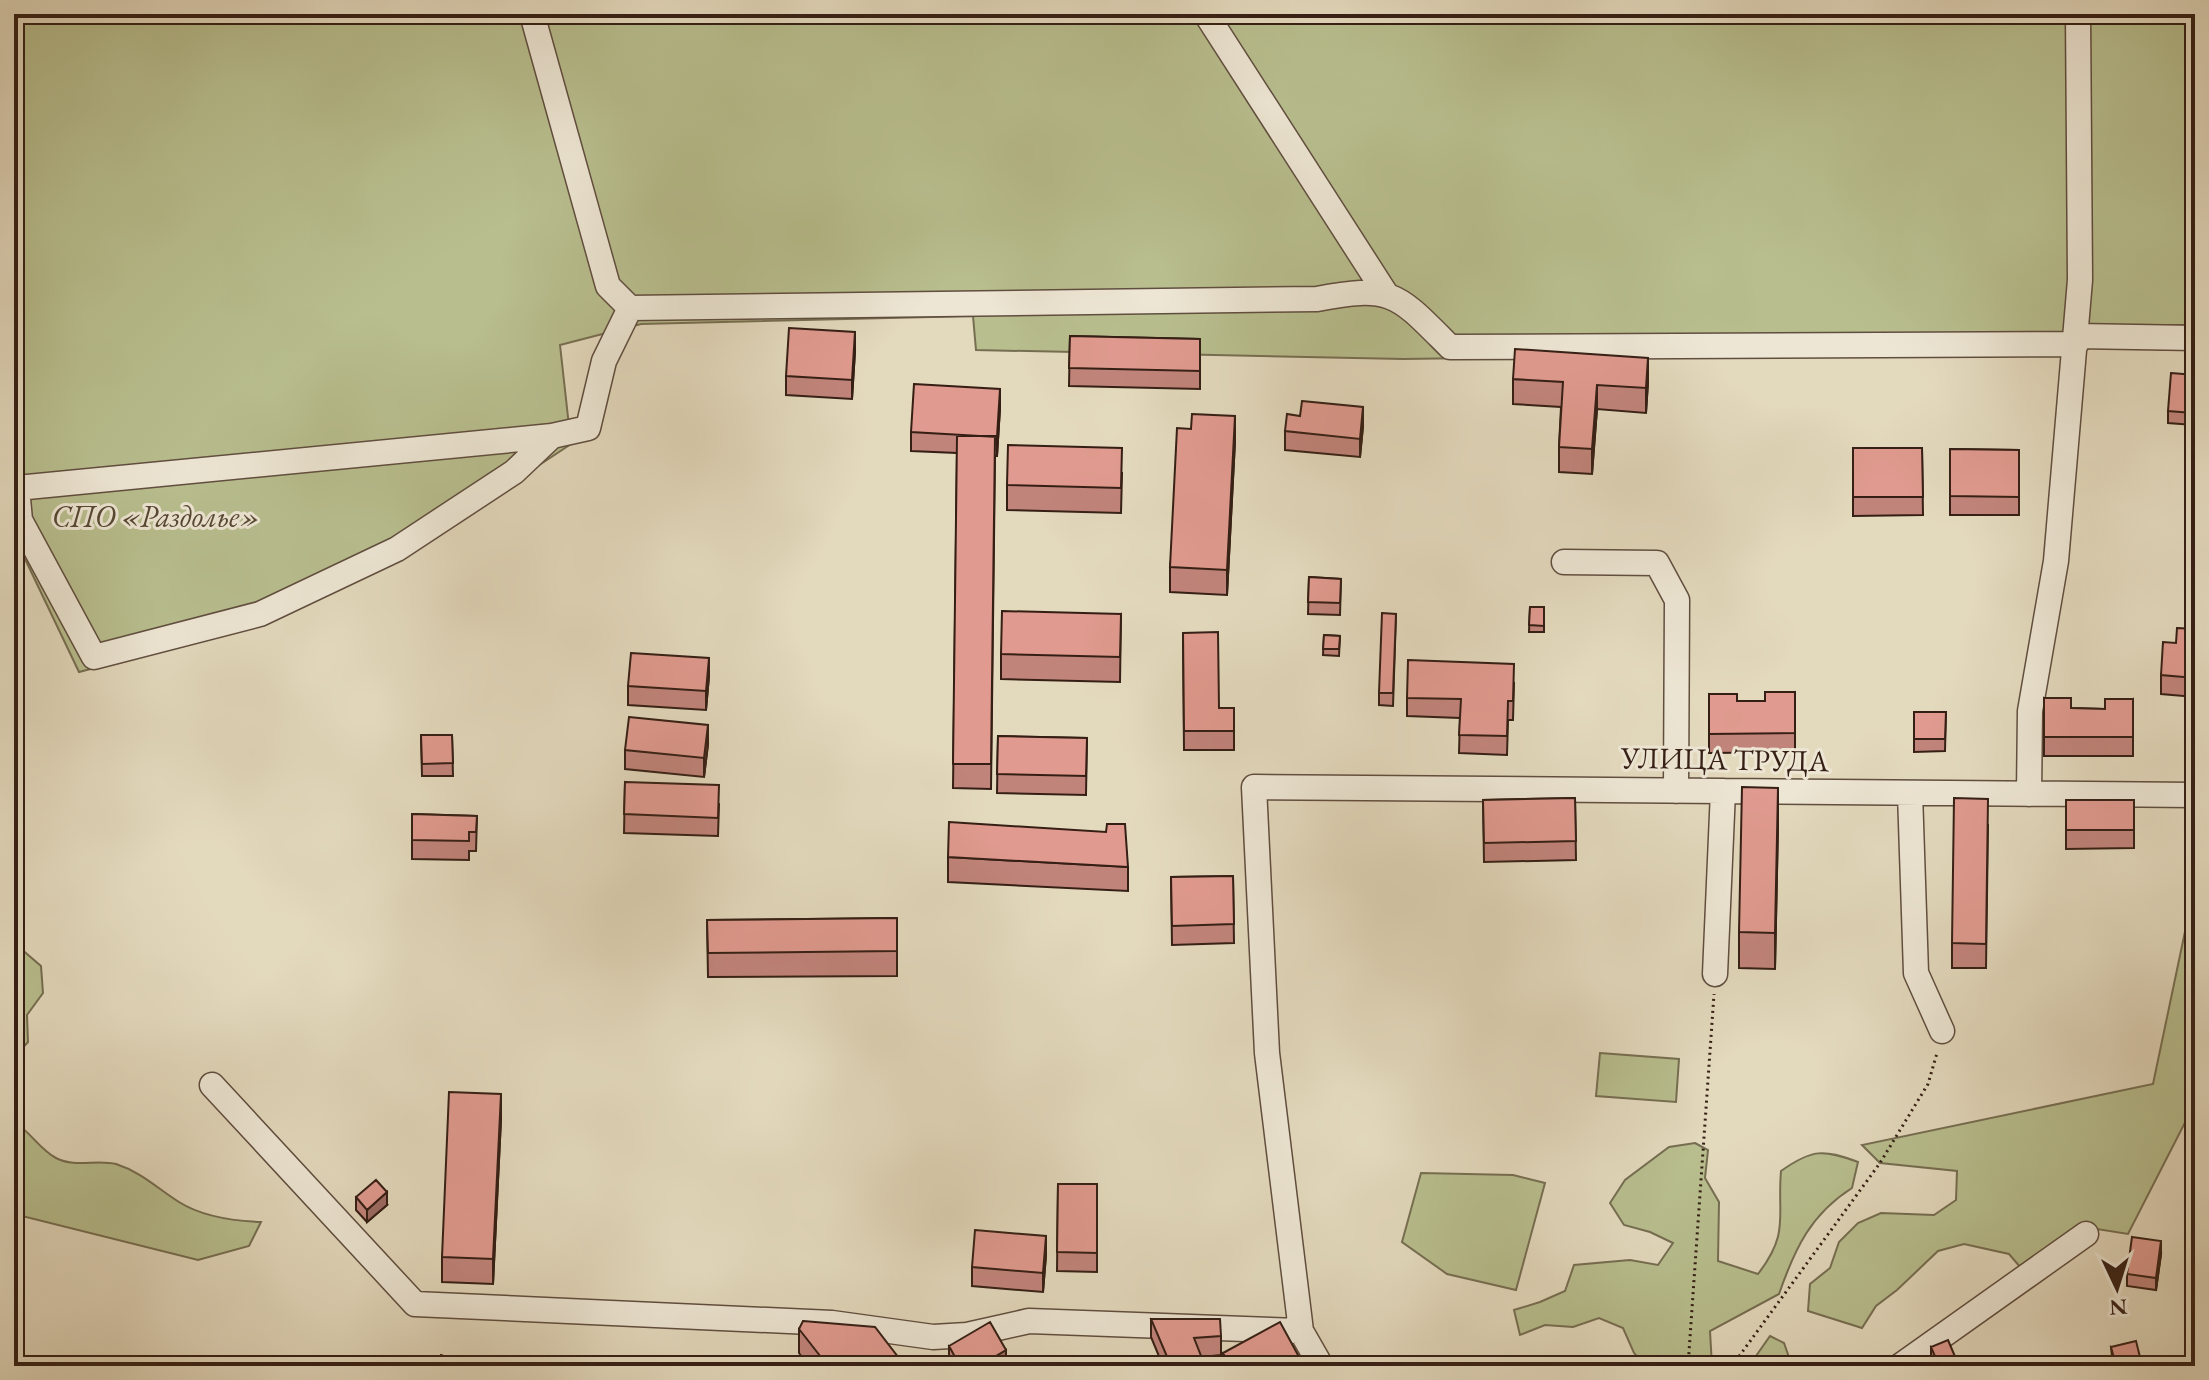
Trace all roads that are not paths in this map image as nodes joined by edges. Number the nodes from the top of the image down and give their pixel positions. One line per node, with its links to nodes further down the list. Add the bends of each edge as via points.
1 (532, 14): 5 (street, via 608,286)
2 (1206, 14): 4 (street)
3 (2078, 14): 7 (street)
4 (1386, 294): 5 (street); 7 (street, via 1409,306 1450,347)
5 (630, 308): 8 (street, via 604,361 588,428)
6 (2195, 338): 7 (street)
7 (2076, 340): 13 (street, via 2056,561 2030,711)
8 (552, 436): 8 (street, via 514,472 397,549 260,614 94,657 20,520 17,488)
9 (1564, 562): 10 (street, via 1657,563 1677,600)
10 (1676, 791): 11 (street, УЛИЦА ТРУДА); 19 (street, УЛИЦА ТРУДА, via 1254,787 1267,1053)
11 (1723, 791): 12 (street, УЛИЦА ТРУДА); 15 (street)
12 (1910, 793): 13 (street, УЛИЦА ТРУДА); 16 (street, via 1916,973)
13 (2029, 794): 14 (street, УЛИЦА ТРУДА)
14 (2195, 795)
15 (1715, 974)
16 (1942, 1031)
17 (212, 1085): 19 (street, via 415,1304 832,1323 933,1337 1029,1321)
18 (2086, 1234): 21 (street)
19 (1301, 1331): 20 (street)
20 (1321, 1366)
21 (1900, 1366)

